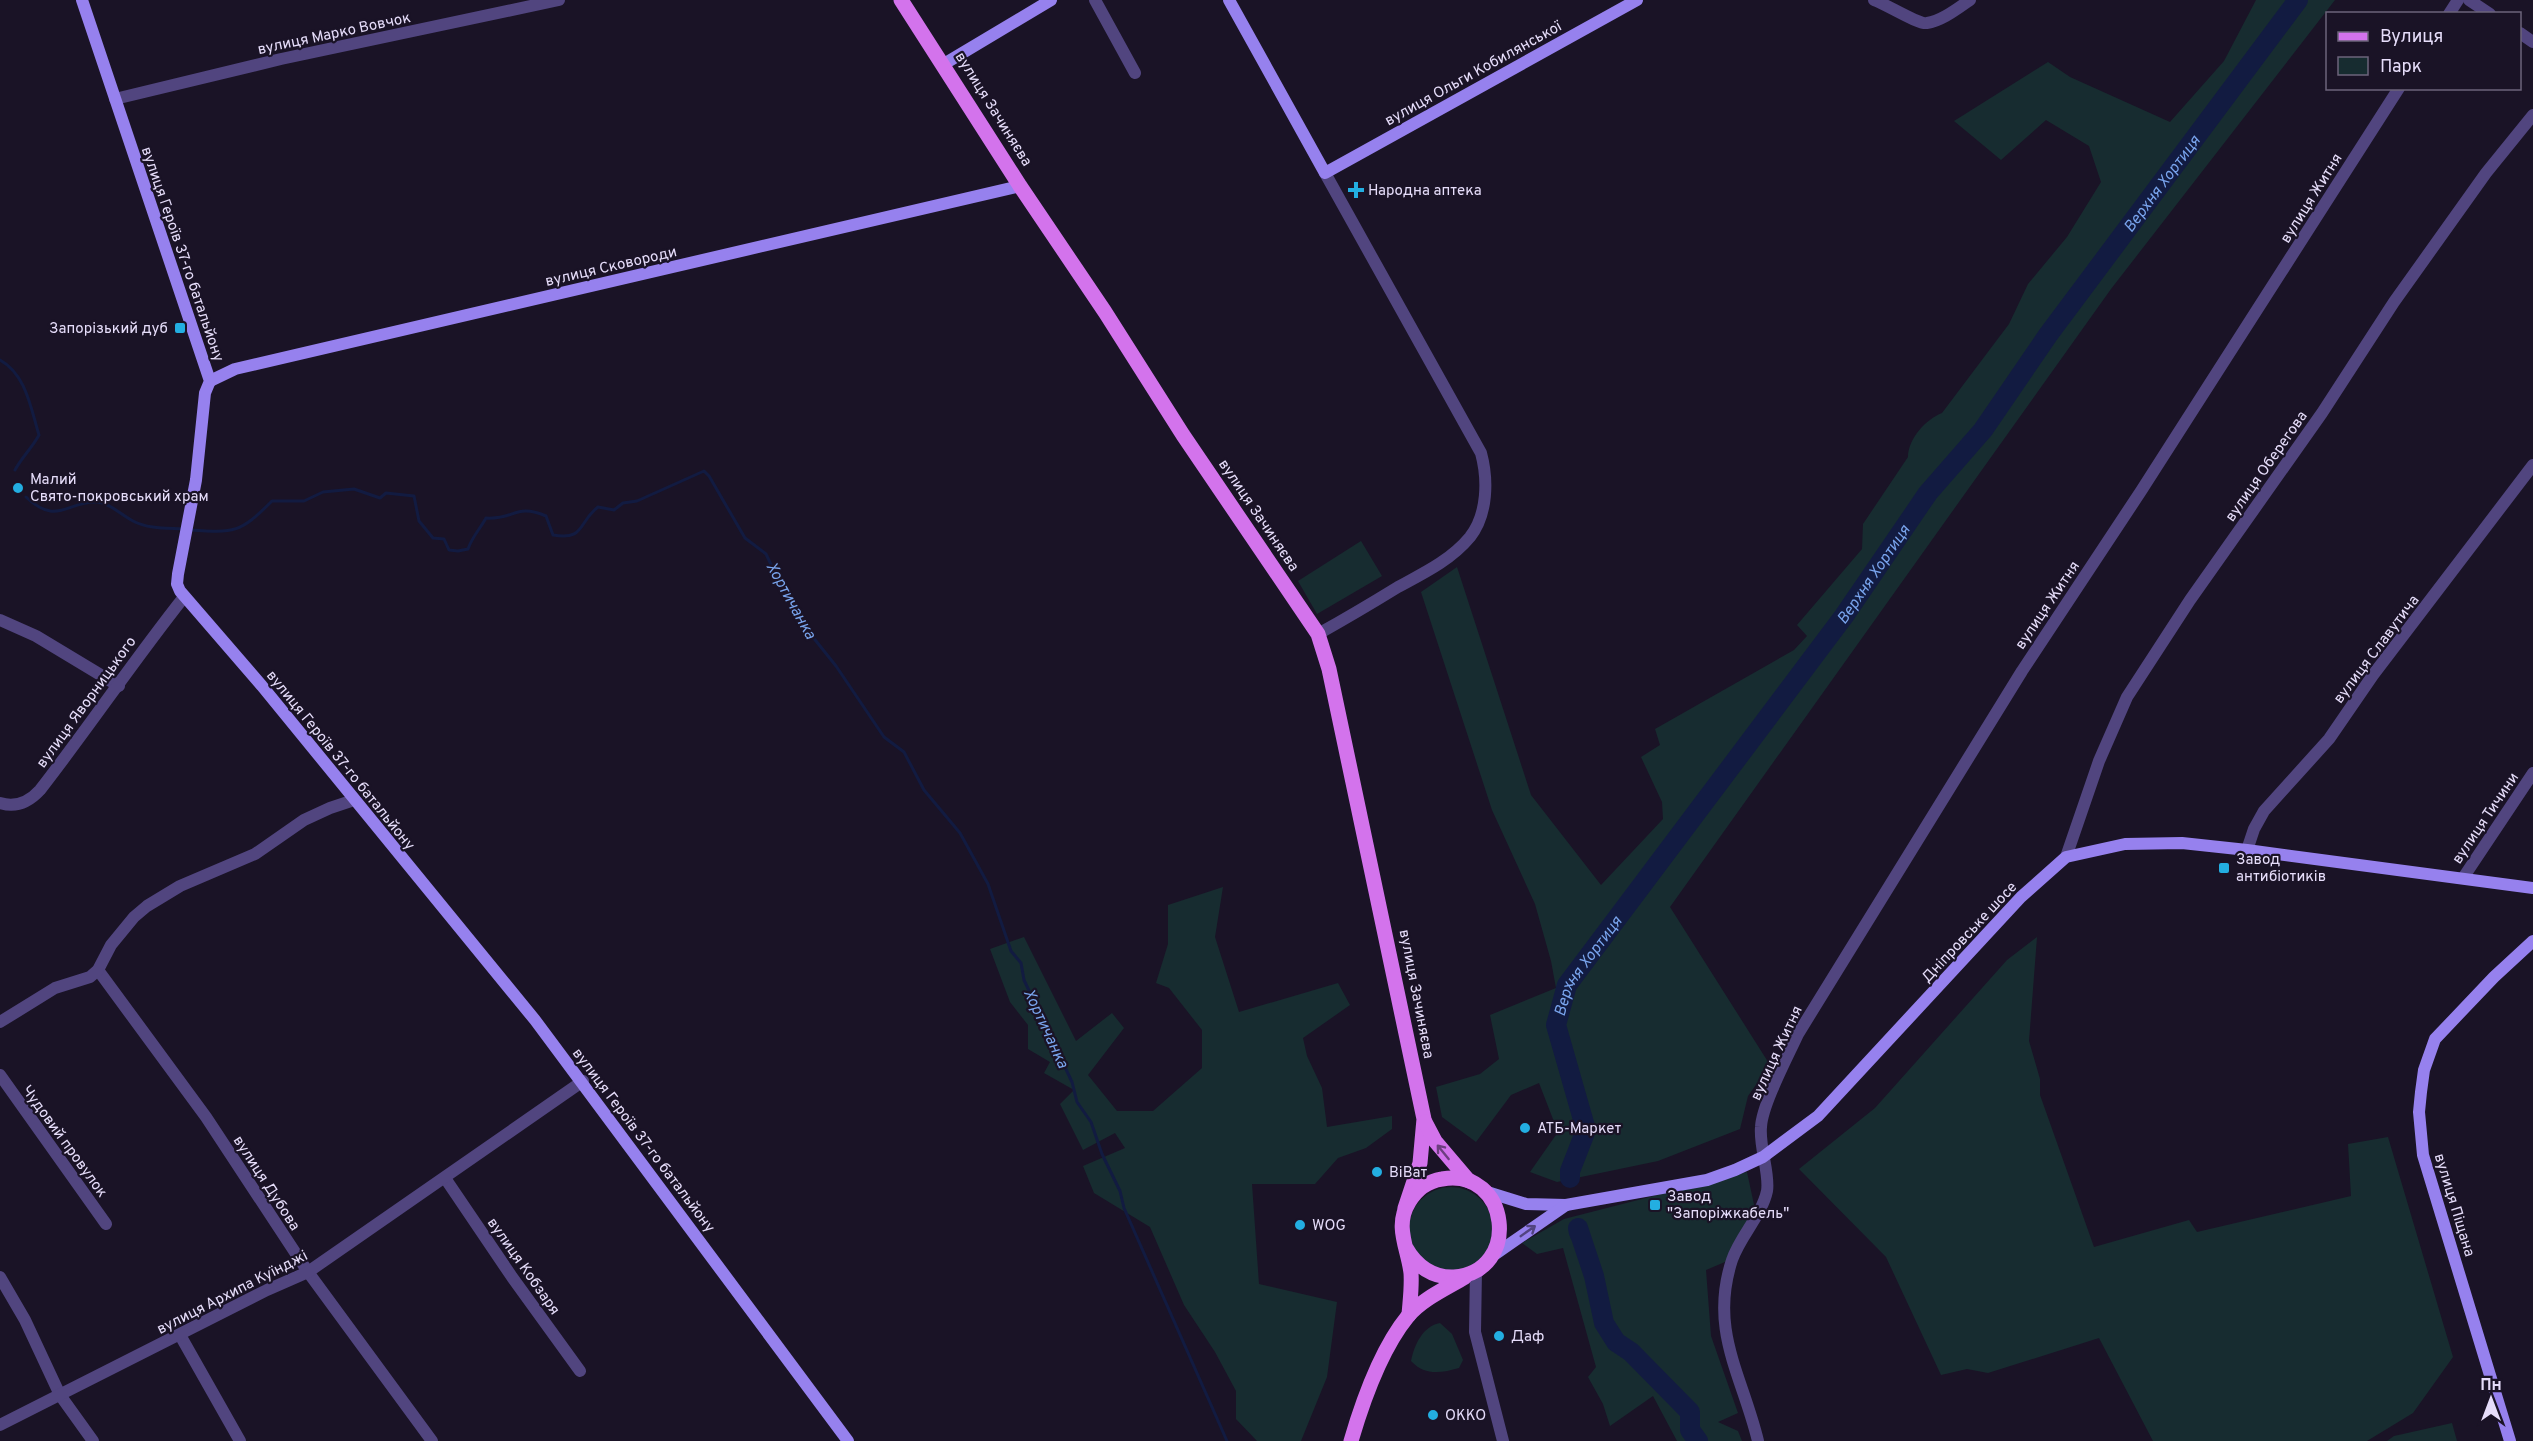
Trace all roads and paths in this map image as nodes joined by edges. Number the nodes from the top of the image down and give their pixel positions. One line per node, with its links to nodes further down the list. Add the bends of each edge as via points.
1 (82, 0): 15 (street, вулиця Героїв 37-го батальйону)
2 (559, 0): 15 (street, вулиця Марко Вовчок)
3 (901, 0): 12 (main road, вулиця Зачиняєва)
4 (1051, 0): 12 (street)
5 (1095, 0): 13 (street)
6 (1230, 0): 17 (street)
7 (1636, 0): 17 (street, вулиця Ольги Кобилянської)
8 (1874, 0): 9 (street, via 1927,23)
9 (1970, 0)
10 (2469, 0): 11 (street)
11 (2487, 12)
12 (944, 64): 18 (main road, вулиця Зачиняєва)
13 (1136, 73)
14 (2398, 90): 38 (street, вулиця Житня, via 2022,671 1819,998 1798,1034 1763,1117)
15 (115, 99): 19 (street, вулиця Героїв 37-го батальйону)
16 (2533, 115): 29 (street, вулиця Оберегова, via 2486,173 2394,302 2127,697 2099,761)
17 (1325, 173): 23 (street, via 1481,453 1485,496 1470,536 1444,561)
18 (1020, 186): 19 (street, вулиця Сковороди, via 235,369); 23 (main road, вулиця Зачиняєва)
19 (210, 381): 21 (street, вулиця Героїв 37-го батальйону, via 177,584)
20 (2533, 465): 28 (street, вулиця Славутича, via 2329,739 2264,811)
21 (184, 597): 24 (street, вулиця Яворницького); 26 (street, вулиця Героїв 37-го батальйону)
22 (0, 620): 24 (street, via 36,636)
23 (1318, 634): 37 (main road, вулиця Зачиняєва, via 1337,703)
24 (119, 686): 27 (street, вулиця Яворницького, via 33,798 26,803)
25 (2533, 773): 30 (street, вулиця Тичини)
26 (354, 800): 33 (street, via 304,820 255,854 180,886 147,906 111,945); 36 (street, вулиця Героїв 37-го батальйону)
27 (0, 803)
28 (2247, 850): 29 (street, Дніпровське шосе, via 2156,842); 30 (street, Дніпровське шосе)
29 (2066, 857): 38 (street, Дніпровське шосе, via 2021,897 1818,1116)
30 (2463, 878): 31 (street, Дніпровське шосе)
31 (2533, 888)
32 (2533, 941): 62 (street, вулиця Піщана, via 2435,1040 2424,1070 2419,1112 2423,1155)
33 (98, 970): 34 (street, via 82,980 55,988); 48 (street, вулиця Дубова, via 206,1117)
34 (0, 1022)
35 (0, 1075): 44 (street, Чудовий провулок)
36 (583, 1082): 39 (street, вулиця Архипа Куїнджі); 58 (street, вулиця Героїв 37-го батальйону)
37 (1424, 1119): 40 (main road, one-way to 37, via 1435,1141); 43 (main road, via 1420,1163)
38 (1763, 1157): 42 (street, Дніпровське шосе, via 1707,1180); 61 (street, вулиця Житня, via 1766,1196 1735,1251 1722,1303 1724,1330)
39 (445, 1178): 48 (street, вулиця Архипа Куїнджі); 52 (street, вулиця Кобзаря)
40 (1469, 1181): 41 (main road); 43 (main road, via 1437,1180 1418,1190)
41 (1484, 1191): 42 (street, Дніпровське шосе, via 1526,1204); 46 (main road, via 1500,1217 1499,1238)
42 (1566, 1205): 46 (street, one-way to 42)
43 (1406, 1208): 45 (main road, via 1401,1228)
44 (106, 1224)
45 (1406, 1248): 47 (main road, via 1418,1264 1436,1275 1456,1276); 50 (main road, via 1411,1273)
46 (1491, 1257): 47 (main road)
47 (1476, 1270): 50 (main road); 60 (street, via 1475,1332)
48 (308, 1272): 51 (street, вулиця Архипа Куїнджі); 57 (street, вулиця Дубова)
49 (0, 1277): 53 (street)
50 (1409, 1315): 59 (main road, via 1364,1397)
51 (180, 1335): 53 (street, вулиця Архипа Куїнджі); 56 (street)
52 (580, 1371)
53 (60, 1395): 54 (street, вулиця Архипа Куїнджі); 55 (street)
54 (0, 1425)
55 (93, 1441)
56 (240, 1441)
57 (432, 1441)
58 (848, 1441)
59 (1351, 1441)
60 (1503, 1441)
61 (1758, 1441)
62 (2510, 1441)

